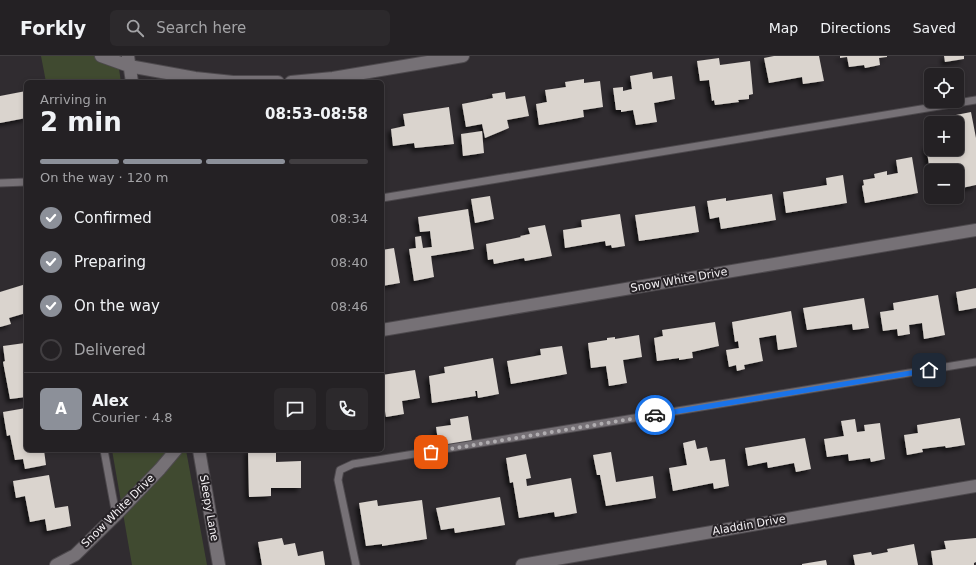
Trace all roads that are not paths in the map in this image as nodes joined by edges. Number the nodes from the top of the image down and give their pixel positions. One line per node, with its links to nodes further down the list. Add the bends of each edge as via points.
1 (101, 56): 3 (street)
2 (463, 56): 6 (street)
3 (129, 61): 4 (street); 5 (street, via 195,78)
4 (132, 80)
5 (214, 80)
6 (312, 80)
7 (976, 100): 10 (lane)
8 (24, 182): 9 (lane)
9 (0, 183)
10 (384, 198)
11 (976, 230): 12 (street, Snow White Drive)
12 (384, 330)
13 (976, 362): 21 (lane, via 353,464 340,470 338,480)
14 (104, 452): 18 (lane)
15 (174, 452): 18 (street, Snow White Drive)
16 (199, 452): 20 (street, Sleepy Lane)
17 (976, 486): 22 (street, Aladdin Drive)
18 (116, 515): 19 (street, Snow White Drive, via 74,554)
19 (56, 565)
20 (219, 565)
21 (356, 565)
22 (522, 565)

